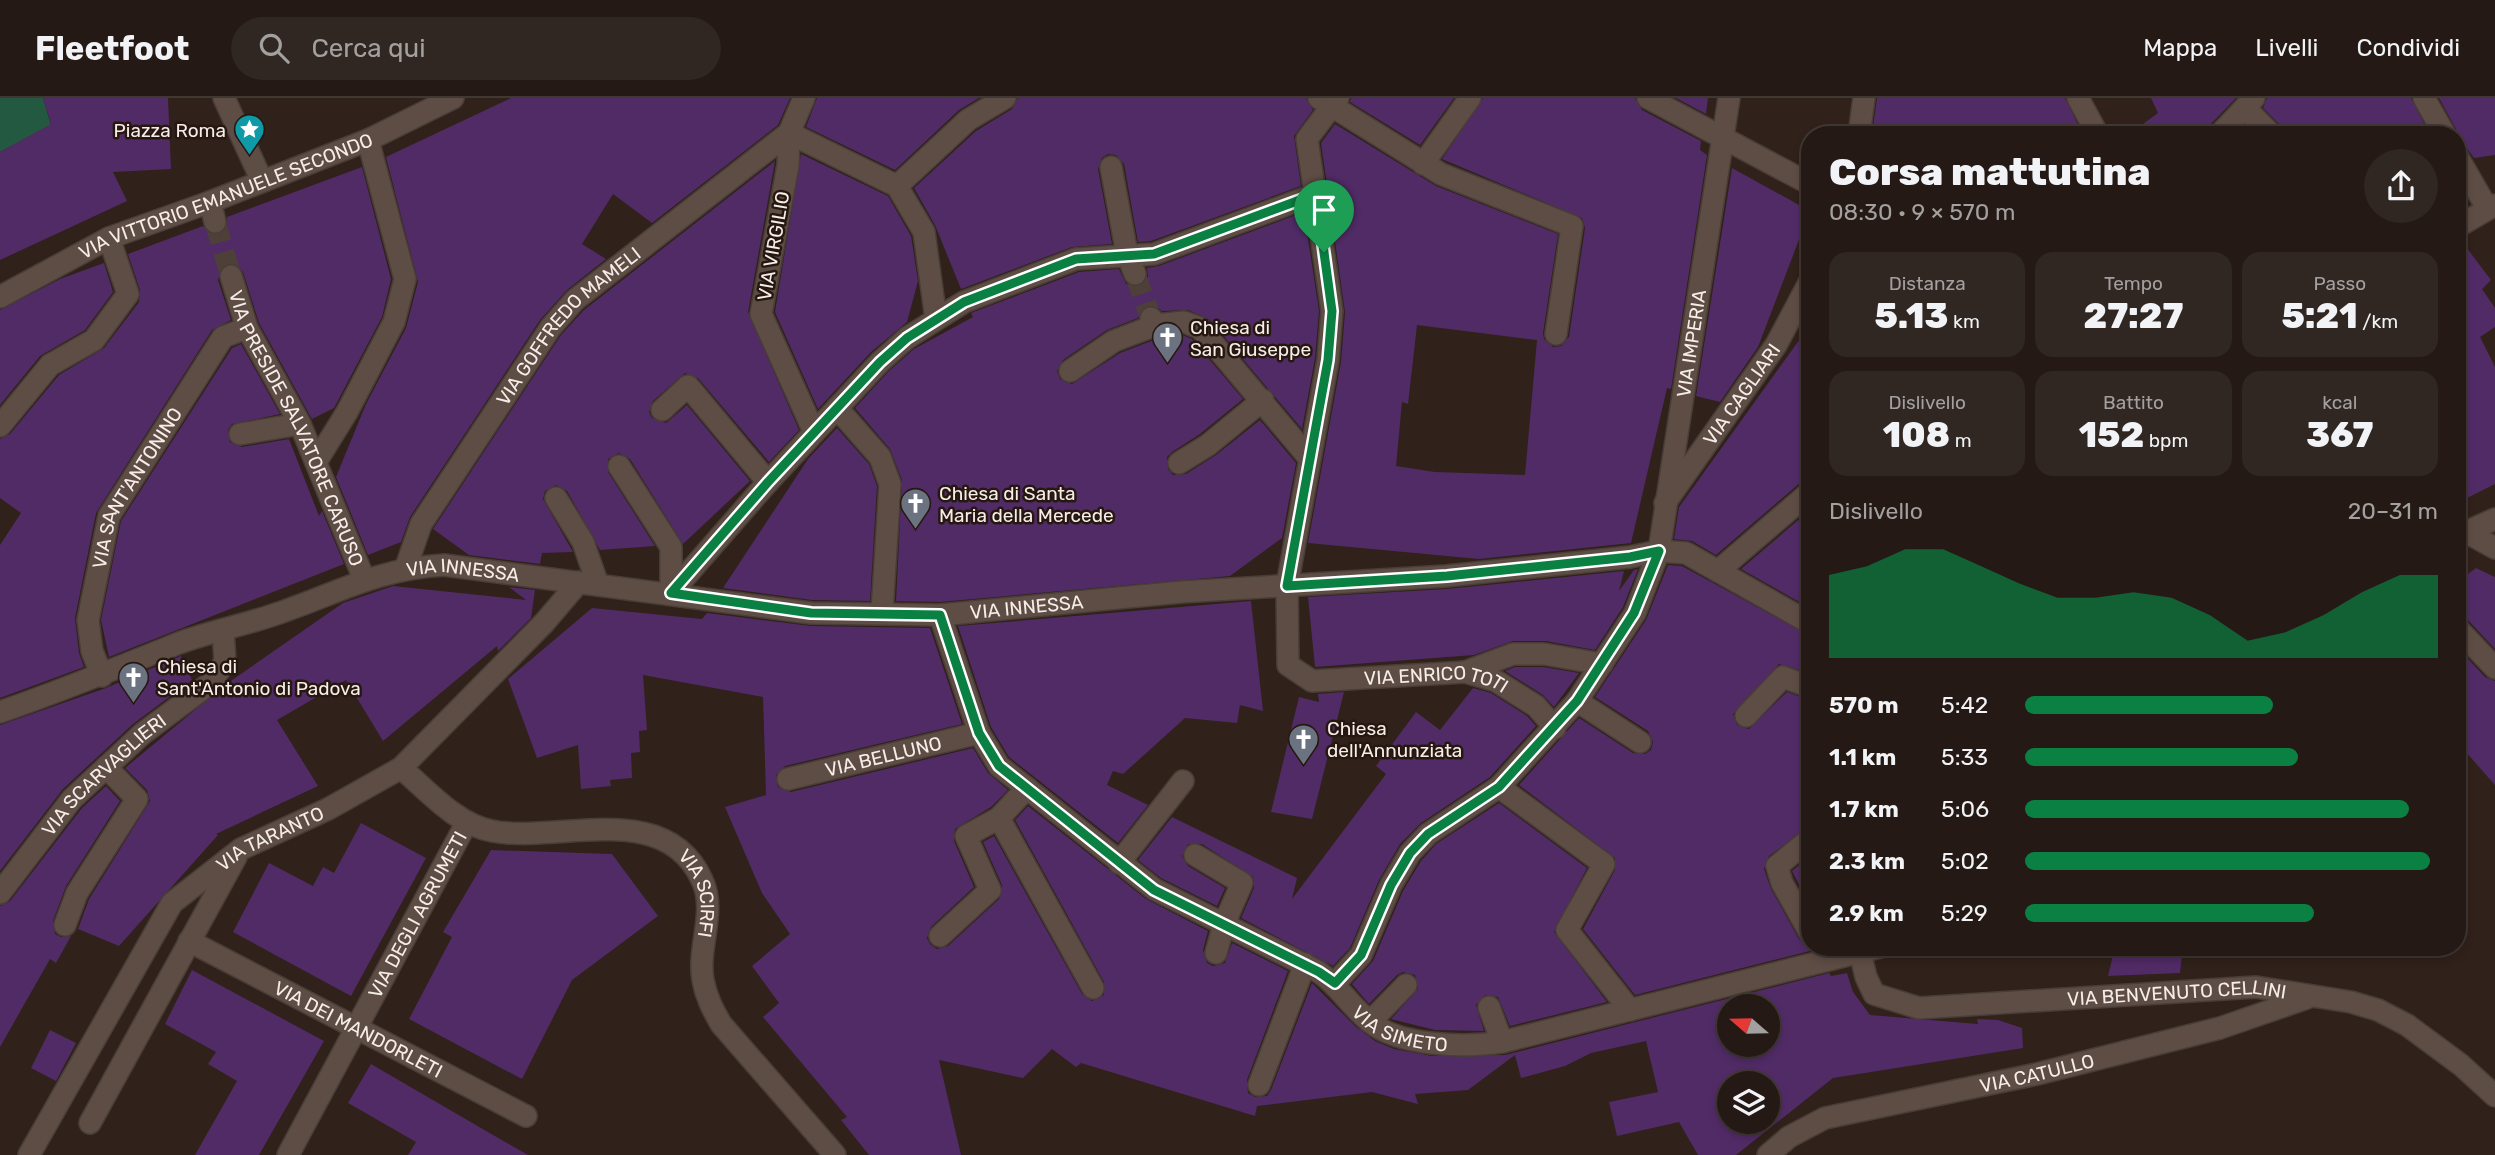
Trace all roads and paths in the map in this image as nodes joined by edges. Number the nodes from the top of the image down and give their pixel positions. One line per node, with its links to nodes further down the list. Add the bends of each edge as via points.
1 (224, 98): 25 (street)
2 (453, 98): 20 (street, VIA VITTORIO EMANUELE SECONDO)
3 (804, 98): 18 (street)
4 (1005, 98): 26 (street, via 968,120)
5 (1470, 98): 21 (street)
6 (1648, 98): 19 (street)
7 (1729, 98): 19 (street, VIA IMPERIA)
8 (1864, 98): 13 (street)
9 (2078, 98): 14 (street)
10 (2424, 98): 17 (street)
11 (1330, 101): 21 (street); 27 (street, via 1307,139)
12 (2249, 103): 15 (street); 16 (street)
13 (1860, 126)
14 (2093, 126)
15 (2227, 126)
16 (2266, 126)
17 (2440, 126)
18 (789, 133): 26 (street); 44 (street, VIA VIRGILIO, via 788,165 761,314); 59 (street, VIA GOFFREDO MAMELI, via 575,300 551,327 421,524)
19 (1722, 137): 24 (street); 53 (street, VIA IMPERIA)
20 (368, 139): 25 (street, VIA VITTORIO EMANUELE SECONDO); 47 (street, via 405,279 394,322)
21 (1423, 164): 37 (street, via 1572,226)
22 (1111, 167): 31 (street)
23 (2466, 171): 28 (street)
24 (1801, 179)
25 (262, 181): 30 (street, VIA VITTORIO EMANUELE SECONDO, via 213,212)
26 (897, 186): 35 (street, via 925,232)
27 (1316, 194): 31 (street); 46 (street, via 1332,311)
28 (2491, 207): 29 (street)
29 (2466, 222)
30 (109, 238): 33 (street, VIA VITTORIO EMANUELE SECONDO); 43 (street, via 128,294 94,340 50,365)
31 (1131, 264): 35 (street, via 1076,259 964,302)
32 (231, 276): 36 (street, VIA PRESIDE SALVATORE CARUSO)
33 (0, 297)
34 (1801, 298): 53 (street, VIA CAGLIARI, via 1776,345)
35 (936, 319): 40 (street, via 898,346)
36 (247, 328): 42 (street, VIA PRESIDE SALVATORE CARUSO); 73 (street, VIA SANT'ANTONINO, via 223,337 109,516 88,620 92,651)
37 (1556, 334)
38 (1070, 371): 39 (street, via 1114,341 1154,322 1184,322 1200,328)
39 (1263, 400): 46 (street); 48 (street)
40 (836, 408): 44 (street); 65 (street, via 880,457 890,484)
41 (662, 410): 50 (street, via 688,386)
42 (300, 424): 45 (street); 47 (street, VIA PRESIDE SALVATORE CARUSO)
43 (0, 426)
44 (814, 432): 50 (street)
45 (240, 434)
46 (1310, 459): 63 (street)
47 (316, 462): 61 (street, VIA PRESIDE SALVATORE CARUSO)
48 (1179, 463)
49 (619, 466): 64 (street, via 671,547)
50 (768, 482): 64 (street)
51 (556, 498): 62 (street, via 583,542)
52 (1801, 500): 60 (street)
53 (1665, 503): 58 (street, VIA IMPERIA)
54 (2495, 519): 55 (street)
55 (2466, 531)
56 (2466, 536): 57 (street)
57 (2495, 548)
58 (1659, 551): 60 (street, VIA INNESSA, via 1686,553); 63 (street, VIA INNESSA, via 1447,576); 70 (street, VIA IMPERIA, via 1634,613)
59 (406, 567): 61 (street, VIA INNESSA); 62 (street, VIA INNESSA, via 444,565)
60 (1718, 571): 67 (street, VIA INNESSA)
61 (364, 579): 68 (street, VIA INNESSA)
62 (589, 583): 64 (street, VIA INNESSA); 82 (street, VIA TARANTO)
63 (1287, 586): 66 (street, VIA INNESSA); 72 (street, VIA ENRICO TOTI, via 1288,665 1312,681)
64 (671, 593): 65 (street, VIA INNESSA, via 811,613)
65 (881, 612): 66 (street, VIA INNESSA)
66 (940, 615): 79 (street, VIA SIMETO)
67 (1801, 618)
68 (223, 630): 73 (street, VIA INNESSA); 81 (street, VIA SCARVAGLIERI, via 225,661 212,682)
69 (2466, 637): 71 (street)
70 (1602, 664): 72 (street, via 1513,654); 75 (street, VIA IMPERIA)
71 (2495, 668)
72 (1465, 672): 78 (street, VIA ENRICO TOTI, via 1496,681 1536,706)
73 (102, 676): 76 (street, VIA INNESSA)
74 (1801, 684): 77 (street, via 1783,677)
75 (1577, 701): 78 (street, VIA IMPERIA); 80 (street)
76 (0, 712)
77 (1746, 716)
78 (1555, 728): 85 (street, VIA IMPERIA)
79 (979, 733): 83 (street, VIA BELLUNO); 86 (street, VIA SIMETO, via 999,766)
80 (1640, 742)
81 (106, 767): 93 (street, VIA SCARVAGLIERI, via 72,799); 96 (street, via 137,799 77,893)
82 (401, 768): 88 (street, VIA SCIRFI); 90 (street, VIA TARANTO, via 328,809)
83 (788, 779)
84 (1183, 781): 92 (street)
85 (1499, 787): 103 (street, VIA IMPERIA, via 1428,834 1410,853 1361,955); 108 (street, via 1604,864 1567,930)
86 (1027, 788): 87 (street); 92 (street, VIA SIMETO)
87 (999, 818): 97 (street, via 967,836 990,890); 105 (street)
88 (467, 822): 110 (street, VIA DEGLI AGRUMETI); 118 (street, VIA SCIRFI, via 492,832 657,835 681,852 702,879 708,901 702,978 709,1003 721,1024)
89 (1801, 846): 94 (street, via 1777,866)
90 (241, 849): 98 (street); 116 (street, VIA TARANTO, via 172,903)
91 (1195, 855): 95 (street, via 1242,883)
92 (1119, 863): 95 (street, VIA SIMETO, via 1154,890)
93 (0, 893)
94 (1801, 917)
95 (1224, 924): 99 (street); 102 (street, VIA SIMETO)
96 (65, 925)
97 (940, 936)
98 (189, 940): 110 (street, VIA DEI MANDORLETI); 115 (street)
99 (1216, 954)
100 (1814, 956): 108 (street, VIA SIMETO)
101 (1869, 956): 106 (street, VIA BENVENUTO CELLINI, via 1866,977 1874,994 1919,1008 2256,987)
102 (1305, 964): 103 (street, VIA SIMETO); 112 (street)
103 (1335, 983): 109 (street, VIA SIMETO)
104 (1406, 985): 109 (street)
105 (1093, 988)
106 (2312, 997): 113 (street, VIA BENVENUTO CELLINI, via 2351,1002 2407,1025); 119 (street, VIA CATULLO, via 2207,1032 2037,1074 1825,1118 1789,1137)
107 (1489, 1007): 111 (street)
108 (1630, 1010): 111 (street, VIA SIMETO)
109 (1370, 1022): 111 (street, VIA SIMETO, via 1388,1034 1410,1040)
110 (356, 1028): 114 (street, VIA DEI MANDORLETI); 117 (street, VIA DEGLI AGRUMETI)
111 (1502, 1042)
112 (1259, 1085)
113 (2495, 1096)
114 (526, 1116)
115 (90, 1123)
116 (29, 1155)
117 (288, 1155)
118 (835, 1155)
119 (1768, 1155)

